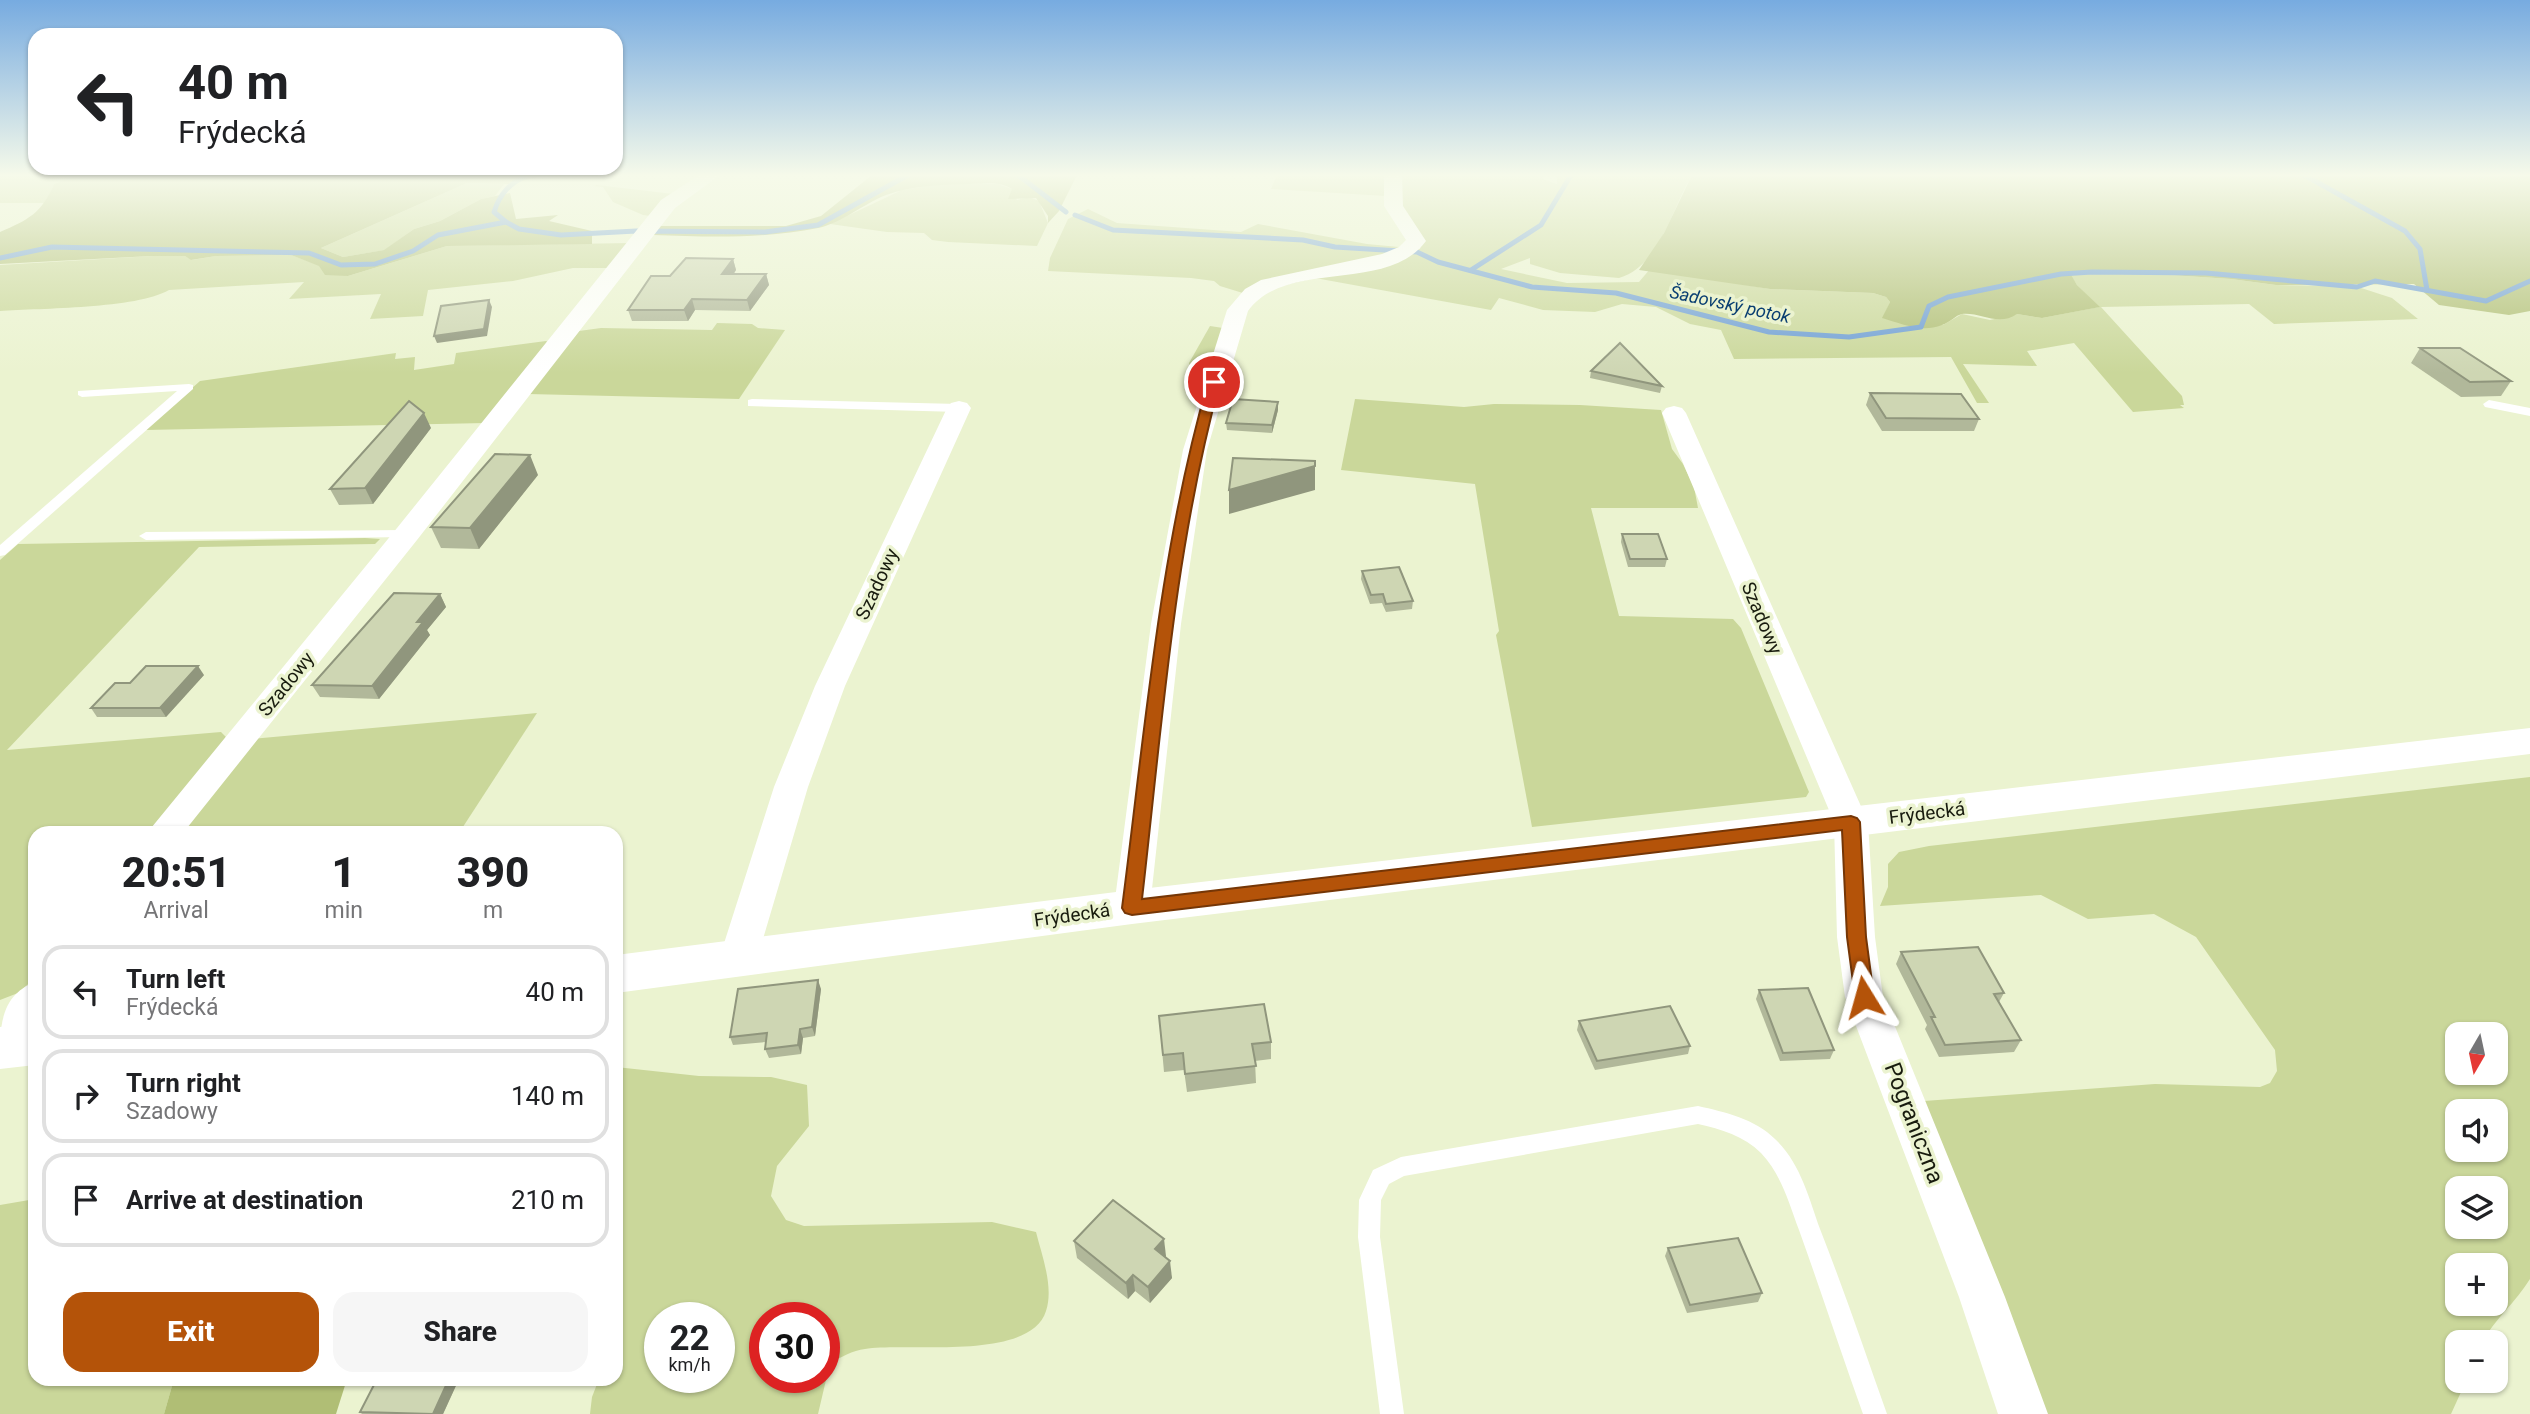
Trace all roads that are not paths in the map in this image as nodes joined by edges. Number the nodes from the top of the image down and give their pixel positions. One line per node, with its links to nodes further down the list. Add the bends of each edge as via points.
1 (640, 241): 9 (street, Szadowy)
2 (1416, 241): 15 (street, via 1408,251 1387,261 1279,281 1251,294 1238,310 1195,450 1166,624)
3 (82, 393): 11 (lane, via 189,387)
4 (752, 402): 6 (lane, Szadowy)
5 (2489, 404): 7 (lane)
6 (959, 408): 16 (street, Szadowy, via 830,686 790,787)
7 (2530, 412)
8 (1674, 413): 13 (street, Szadowy)
9 (407, 534): 10 (lane); 14 (street, Szadowy)
10 (146, 537)
11 (0, 552)
12 (2530, 741): 13 (main road, Frýdecká)
13 (1851, 822): 15 (main road, Frýdecká); 23 (street, Pograniczna, via 1856,937 1864,997)
14 (170, 826)
15 (1132, 908): 16 (main road, Frýdecká)
16 (738, 959): 17 (main road, Frýdecká)
17 (623, 973)
18 (28, 1008): 20 (street)
19 (28, 1044): 20 (main road)
20 (0, 1046)
21 (1392, 1414): 22 (lane, via 1369,1237 1370,1200 1381,1177 1401,1167 1698,1115 1731,1121 1776,1154 1821,1259)
22 (1875, 1414)
23 (2023, 1414)

